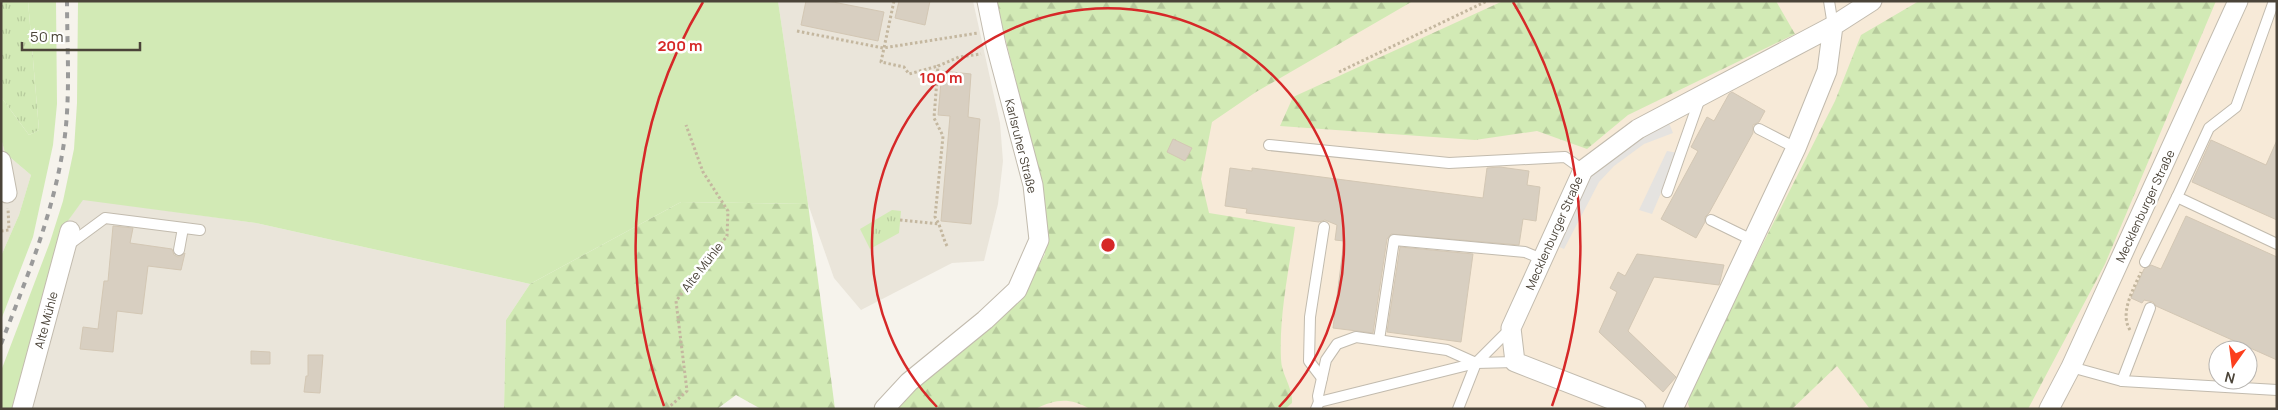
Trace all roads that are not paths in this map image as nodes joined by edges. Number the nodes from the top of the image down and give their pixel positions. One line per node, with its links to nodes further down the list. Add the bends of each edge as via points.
1 (987, 1): 37 (street, Karlsruher Straße, via 1032,185 1038,240 1018,290 909,382)
2 (1829, 1): 6 (lane)
3 (1872, 1): 6 (street, Mecklenburger Straße)
4 (2238, 1): 31 (street, Mecklenburger Straße)
5 (2274, 1): 15 (lane, via 2236,107 2209,128)
6 (1833, 26): 7 (street, Mecklenburger Straße); 10 (street, via 1827,70)
7 (1700, 98): 12 (street, Mecklenburger Straße, via 1638,129); 13 (lane)
8 (1760, 130): 10 (lane)
9 (1269, 145): 12 (lane, via 1449,163 1565,157)
10 (1796, 148): 21 (street)
11 (1, 161): 14 (street)
12 (1582, 170): 24 (street, Mecklenburger Straße)
13 (1666, 192)
14 (7, 193)
15 (2177, 197): 22 (lane); 25 (lane)
16 (1711, 220): 21 (lane)
17 (1324, 227): 32 (lane, via 1310,317 1309,352 1309,361)
18 (183, 228): 19 (lane); 20 (lane, via 105,218); 23 (lane)
19 (200, 230)
20 (68, 239): 36 (street, Alte Mühle)
21 (1752, 240): 40 (street)
22 (2277, 244)
23 (179, 250)
24 (1542, 259): 27 (street, Mecklenburger Straße); 28 (lane, via 1524,252 1394,240)
25 (2145, 262)
26 (2150, 308): 33 (lane)
27 (1511, 328): 29 (street); 30 (lane)
28 (1379, 340): 30 (lane, via 1447,350); 32 (lane, via 1356,337 1337,344 1326,360)
29 (1515, 362): 30 (lane); 39 (street)
30 (1476, 363): 35 (lane); 38 (lane)
31 (2071, 367): 33 (lane); 41 (street, Mecklenburger Straße)
32 (1322, 378): 35 (lane)
33 (2122, 381): 34 (lane)
34 (2277, 390)
35 (1318, 405)
36 (22, 409)
37 (884, 409)
38 (1458, 409)
39 (1636, 409)
40 (1673, 409)
41 (2049, 409)

